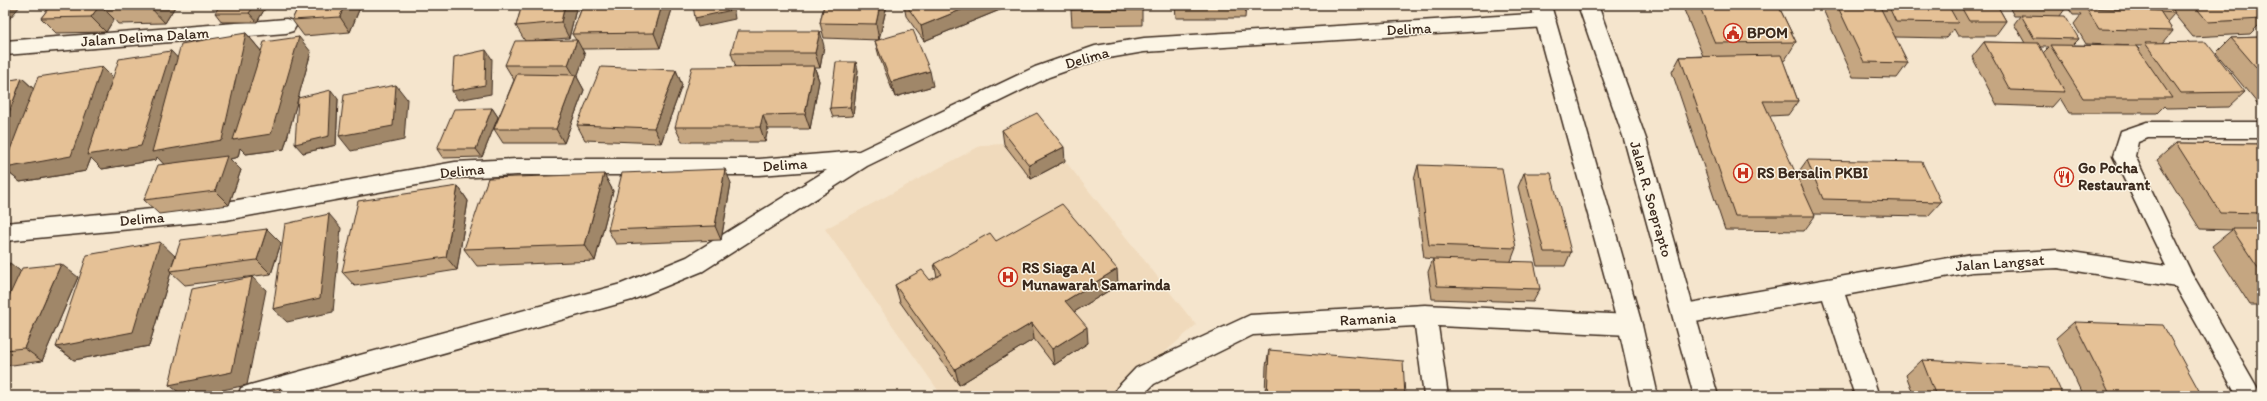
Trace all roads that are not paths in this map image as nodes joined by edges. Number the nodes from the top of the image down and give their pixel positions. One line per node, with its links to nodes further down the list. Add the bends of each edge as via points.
1 (1588, 5): 10 (street, Jalan R. Soeprapto, via 1634,139)
2 (1543, 13): 6 (street, Delima, via 1144,45 1095,53 1042,72); 12 (street)
3 (286, 26): 4 (street, Jalan Delima Dalam)
4 (5, 48)
5 (2262, 130): 8 (street, via 2147,130 2128,137 2124,156)
6 (862, 159): 7 (street, Delima, via 759,167 517,166 455,170 226,211); 13 (street, via 695,264 624,293)
7 (5, 232)
8 (2183, 278): 9 (street, Jalan Langsat, via 2058,259 1972,263); 19 (street)
9 (1831, 288): 10 (street, Jalan Langsat); 18 (street)
10 (1684, 314): 17 (street, Jalan R. Soeprapto)
11 (1425, 315): 12 (street, Ramania); 14 (street, Ramania, via 1250,325 1144,376); 15 (street)
12 (1630, 324): 16 (street)
13 (250, 396)
14 (1126, 396)
15 (1436, 396)
16 (1646, 396)
17 (1706, 396)
18 (1867, 396)
19 (2250, 396)

